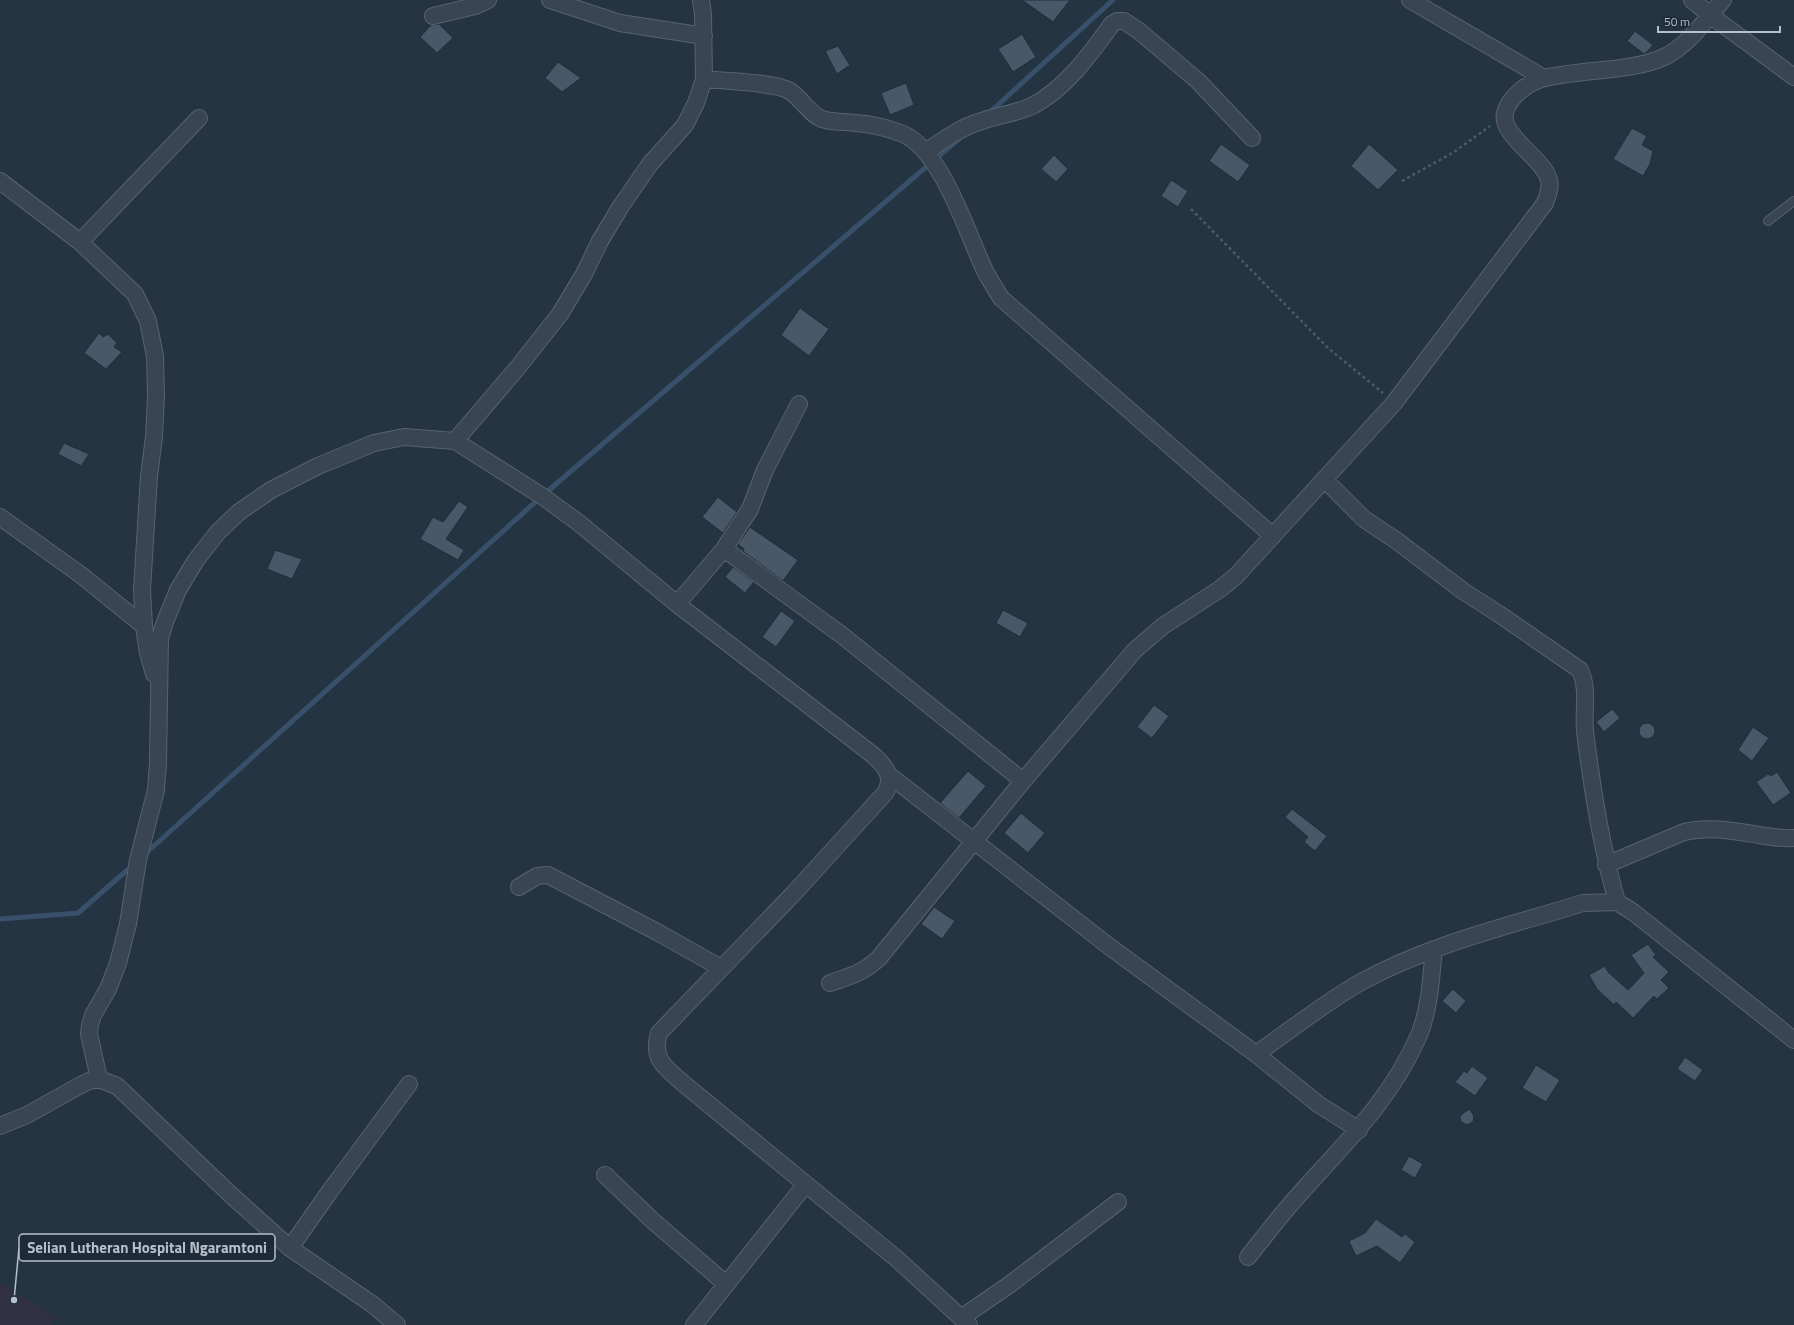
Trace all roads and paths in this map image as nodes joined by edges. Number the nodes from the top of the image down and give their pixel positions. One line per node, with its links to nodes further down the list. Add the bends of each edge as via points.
1 (488, 0): 8 (street, via 475,6)
2 (550, 0): 9 (street, via 620,23)
3 (701, 0): 9 (street)
4 (1410, 0): 11 (street)
5 (1692, 0): 7 (street)
6 (1723, 0): 7 (street)
7 (1710, 15): 10 (street); 11 (street, via 1680,48 1663,57 1640,64)
8 (433, 16)
9 (704, 36): 12 (street)
10 (1794, 77)
11 (1544, 78): 13 (street, via 1515,96)
12 (704, 79): 16 (street, via 774,86 787,90 821,119 893,130 904,134); 25 (street, via 685,125 650,164 621,206 560,314)
13 (1504, 115): 18 (path, via 1454,152); 23 (street, via 1508,128 1541,165 1548,177 1550,189 1545,203)
14 (199, 118): 22 (street)
15 (1252, 138): 16 (street, via 1198,81 1138,31 1124,21 1117,21 1063,84 1048,96 1034,105 980,121 950,135)
16 (926, 152): 28 (street, via 953,198 985,270 1001,298)
17 (0, 181): 22 (street)
18 (1402, 181)
19 (1794, 201): 21 (lane)
20 (1191, 209): 23 (path, via 1328,348)
21 (1768, 221)
22 (80, 242): 31 (street, via 135,294 148,321 154,356 154,437 142,590)
23 (1394, 403): 26 (street)
24 (799, 404): 29 (street, via 765,470 750,509)
25 (455, 441): 30 (street, via 542,496 579,523); 32 (street, via 404,438 374,443 318,466 271,490 239,512 218,532 196,560 178,590 160,638)
26 (1324, 480): 28 (street); 37 (street, via 1364,519 1463,591 1580,670 1585,690 1585,730 1593,794)
27 (0, 517): 31 (street, via 82,575)
28 (1273, 536): 34 (street, via 1250,562 1220,589 1163,626 1135,650)
29 (724, 549): 30 (street); 34 (street, via 843,636)
30 (677, 604): 33 (street, via 873,754 882,762)
31 (144, 626): 32 (street, via 148,653)
32 (159, 689): 45 (street, via 156,790 138,860 128,924 118,963 90,1025 89,1034)
33 (889, 774): 36 (street); 41 (street, via 890,785 886,792)
34 (1023, 781): 36 (street)
35 (1794, 838): 37 (street, via 1726,830 1695,830 1684,832)
36 (975, 841): 42 (street, via 879,958 856,975); 44 (street, via 1110,947)
37 (1606, 865): 39 (street)
38 (519, 887): 41 (street, via 537,876 548,875)
39 (1617, 902): 40 (street, via 1584,903); 43 (street, via 1668,938)
40 (1434, 949): 44 (street, via 1362,982); 48 (street, via 1428,1000 1420,1034 1382,1101)
41 (721, 968): 50 (street, via 659,1033 656,1053 666,1068)
42 (830, 983)
43 (1794, 1040)
44 (1256, 1054): 48 (street, via 1318,1104)
45 (99, 1079): 47 (street, via 79,1086 27,1115); 52 (street, via 117,1086)
46 (409, 1084): 52 (street)
47 (0, 1126)
48 (1359, 1130): 53 (street, via 1296,1198)
49 (605, 1176): 54 (street)
50 (805, 1185): 54 (street); 55 (street, via 897,1259)
51 (1118, 1202): 55 (street)
52 (290, 1248): 56 (street, via 372,1304)
53 (1248, 1257)
54 (726, 1284): 57 (street)
55 (965, 1322)
56 (397, 1325)
57 (694, 1325)

